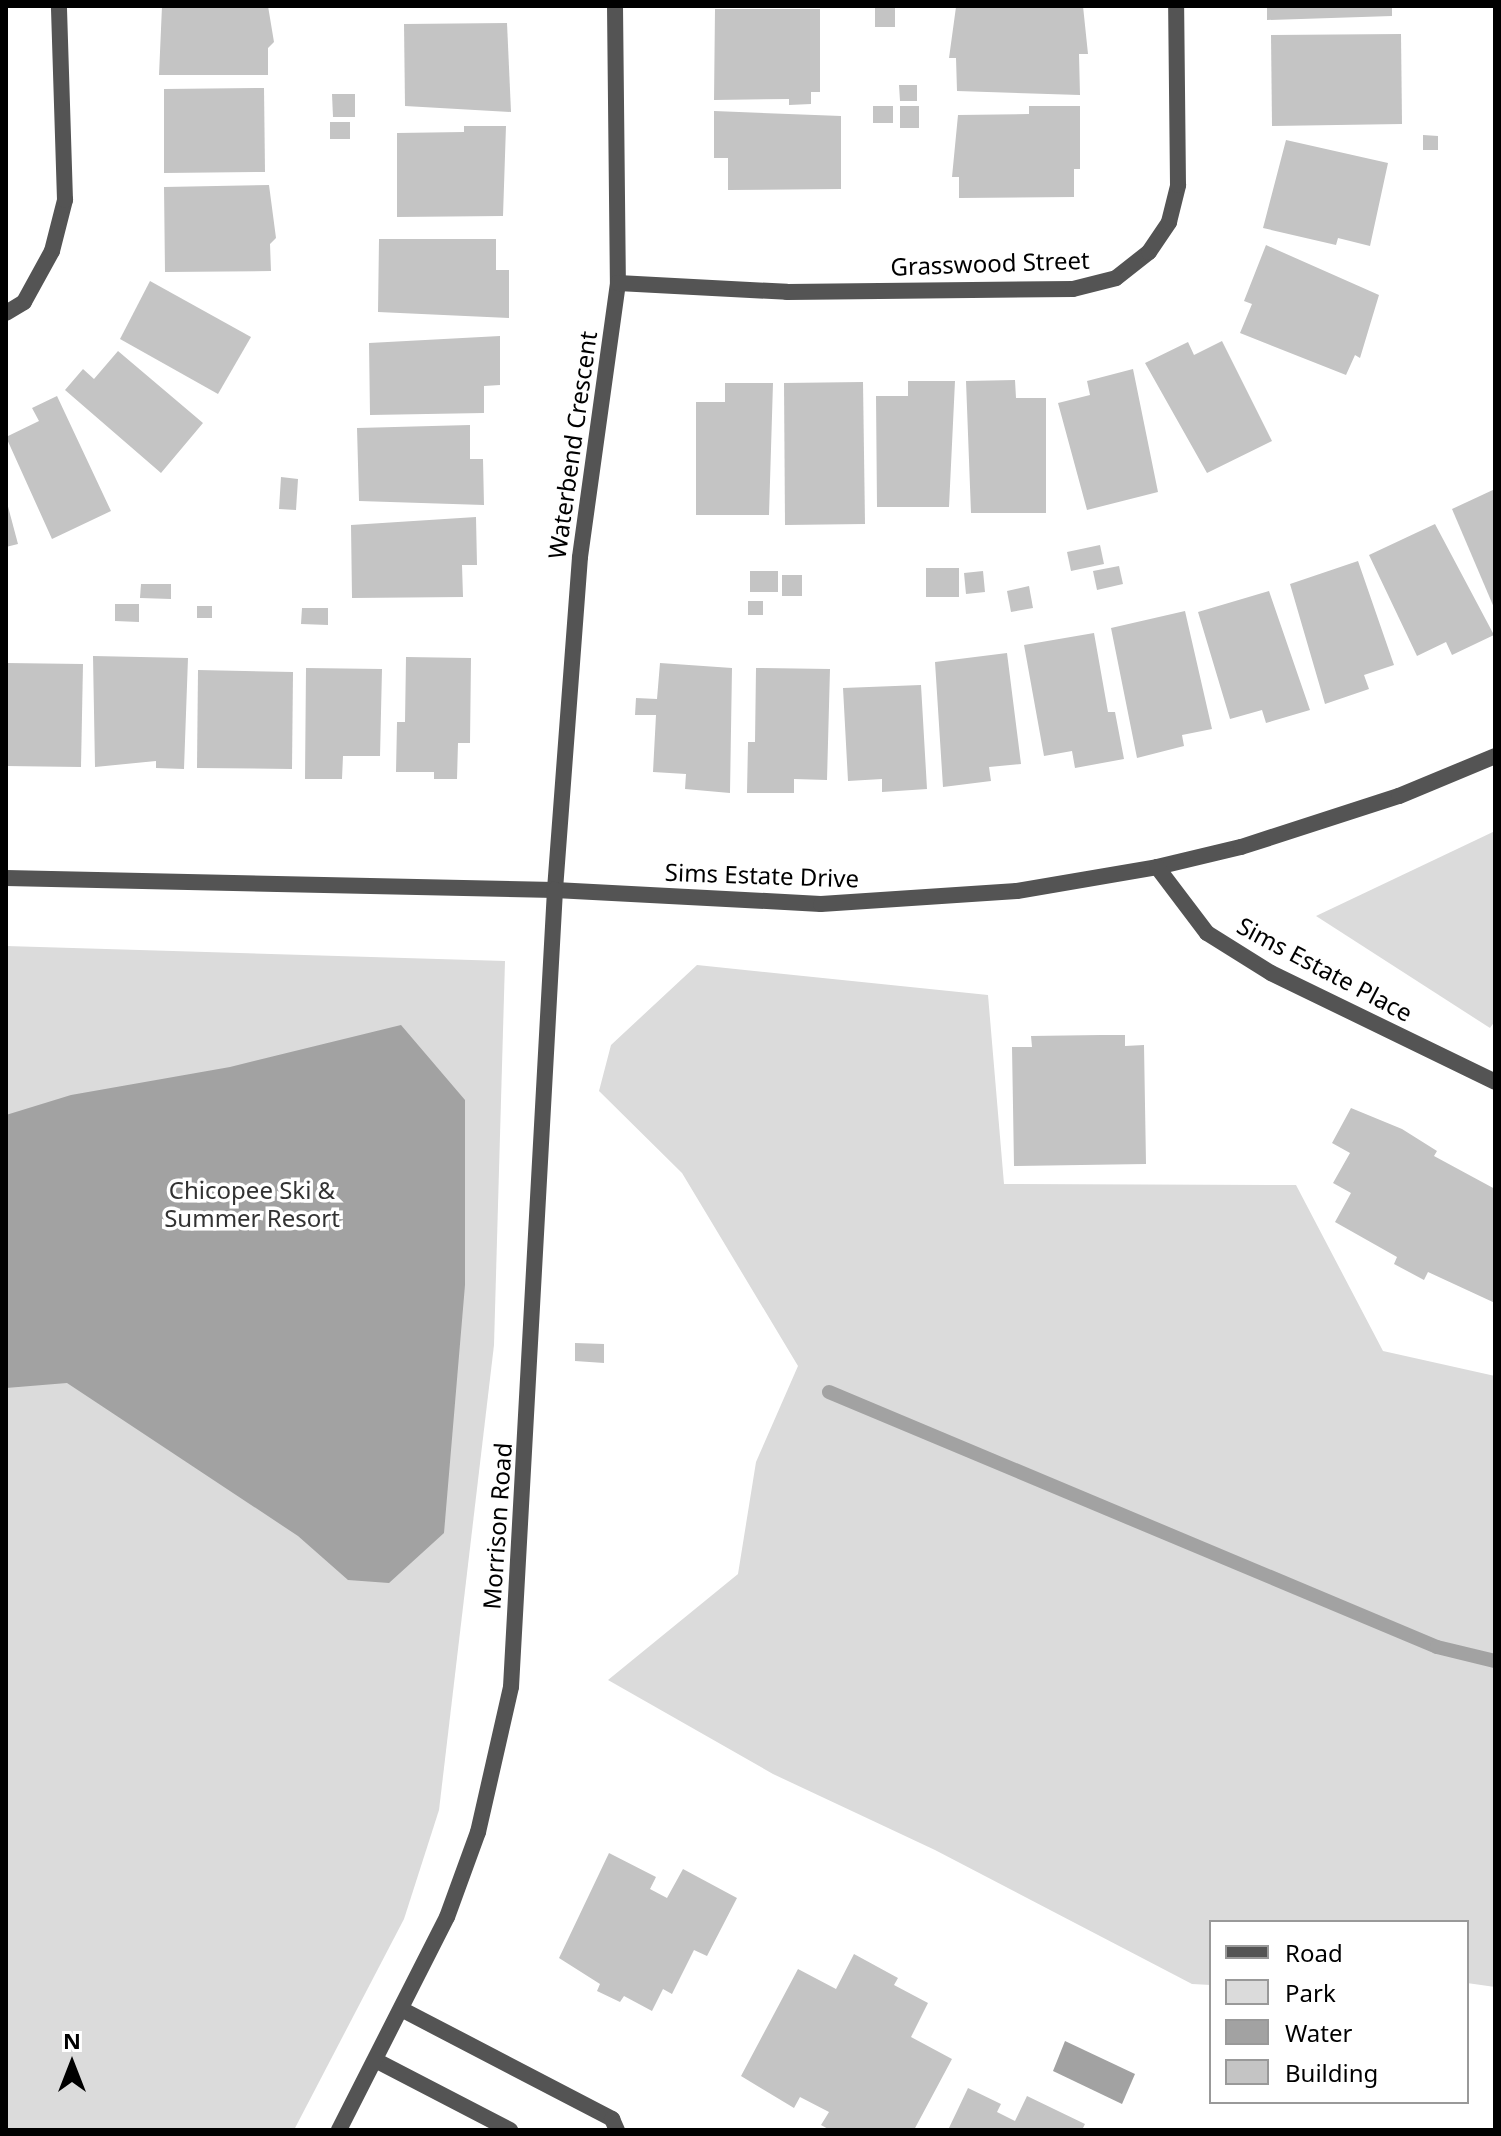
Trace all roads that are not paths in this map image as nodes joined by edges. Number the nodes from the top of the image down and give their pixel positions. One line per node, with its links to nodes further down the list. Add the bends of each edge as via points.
1 (59, 6): 5 (street, via 65,200 52,251 24,302)
2 (615, 6): 4 (street, Waterbend Crescent)
3 (1176, 6): 4 (street, Grasswood Street, via 1178,185 1169,222 1149,252 1116,278 1057,289 787,292)
4 (618, 283): 9 (street, Waterbend Crescent, via 580,557)
5 (6, 313)
6 (1495, 756): 7 (street, Sims Estate Drive, via 1317,824)
7 (1157, 867): 9 (street, Sims Estate Drive, via 1017,891 821,904); 10 (street, Sims Estate Place, via 1207,933 1271,973)
8 (6, 878): 9 (street, Sims Estate Drive)
9 (555, 890): 11 (street, Morrison Road, via 511,1687 478,1832 447,1917)
10 (1495, 1082)
11 (403, 2010): 12 (street, Morrison Road); 15 (street, via 612,2119)
12 (377, 2061): 13 (street, Morrison Road); 14 (street)
13 (339, 2130)
14 (510, 2130)
15 (617, 2130)

